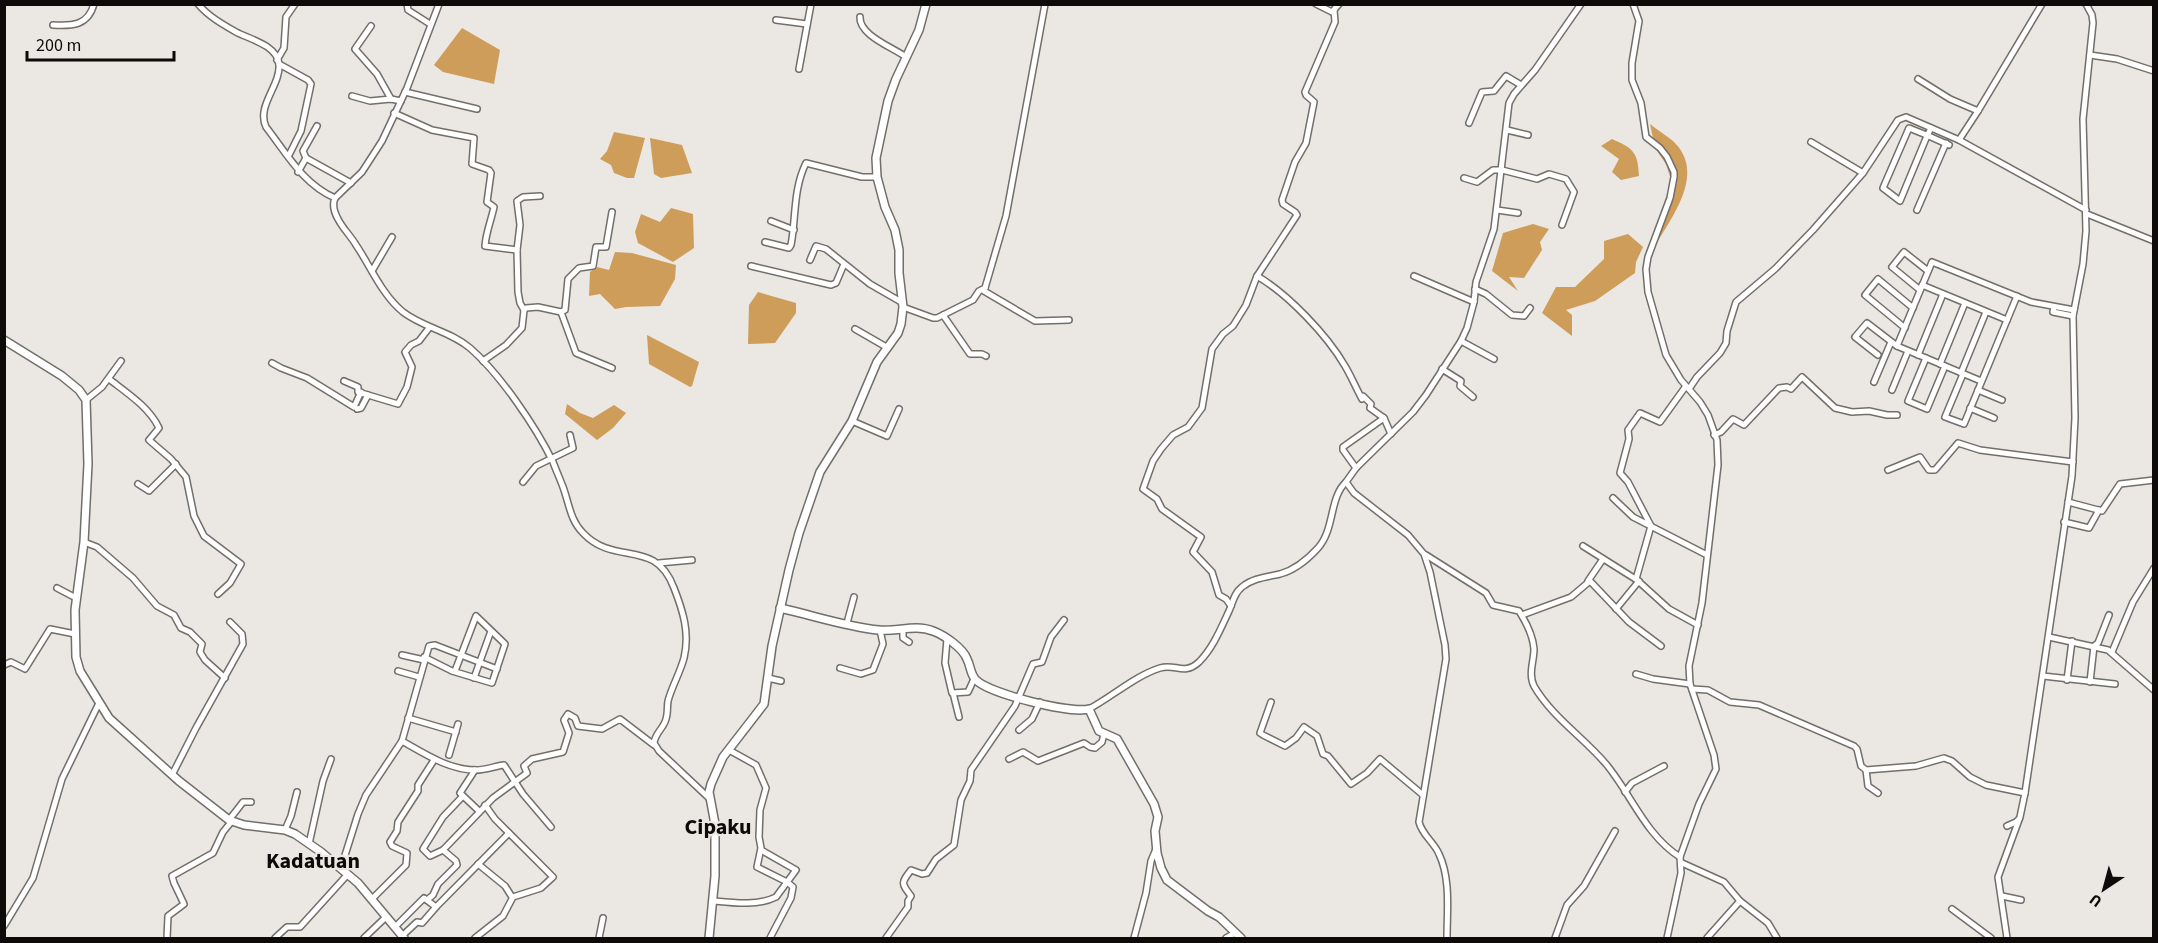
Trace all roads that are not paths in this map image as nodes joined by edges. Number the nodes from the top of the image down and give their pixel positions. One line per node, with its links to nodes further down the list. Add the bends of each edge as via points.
1 (94, 4): 20 (street, via 80,24)
2 (198, 4): 24 (street, via 211,17 259,42)
3 (295, 4): 24 (street, via 286,17 284,48)
4 (407, 4): 18 (street, via 408,10)
5 (439, 4): 18 (street)
6 (811, 4): 19 (street)
7 (926, 4): 23 (street)
8 (1045, 4): 75 (street, via 1006,216)
9 (1316, 4): 15 (street, via 1329,12)
10 (1339, 4): 15 (street)
11 (1581, 4): 28 (street)
12 (1633, 4): 117 (street, via 1639,21 1632,80 1641,103 1646,136 1660,148 1674,172 1670,198 1648,257 1648,292 1666,355)
13 (2042, 4): 34 (street)
14 (2086, 4): 22 (street, via 2092,15)
15 (1334, 10): 73 (street, via 1335,22 1305,92 1314,102 1306,141 1282,201 1297,215)
16 (860, 17): 23 (street, via 864,30)
17 (776, 20): 19 (street)
18 (430, 24): 29 (street)
19 (807, 24): 25 (street)
20 (53, 25)
21 (371, 26): 31 (street, via 355,49 377,74)
22 (2090, 55): 26 (street); 59 (street, via 2083,119)
23 (906, 57): 51 (street, via 885,110 876,158)
24 (278, 62): 46 (street, via 264,122); 46 (street, via 310,84 300,133)
25 (799, 69)
26 (2154, 71)
27 (1918, 79): 34 (street)
28 (1521, 85): 36 (street, via 1506,76 1494,91 1481,93); 39 (street, via 1509,103)
29 (405, 92): 32 (street); 33 (street)
30 (352, 96): 31 (street, via 370,101)
31 (391, 99): 32 (street)
32 (402, 101): 35 (street)
33 (477, 109)
34 (1978, 111): 42 (street)
35 (394, 113): 53 (street, via 382,141); 67 (street, via 430,129 474,138 472,164 491,173 487,203 494,207 485,246)
36 (1469, 123)
37 (316, 126): 45 (street)
38 (1931, 128): 41 (street); 42 (street); 50 (street, via 1906,117 1898,120)
39 (1507, 130): 40 (street); 48 (street)
40 (1528, 135)
41 (1927, 136): 41 (street, via 1909,128 1887,178 1883,188 1900,201); 57 (street, via 1948,144)
42 (1959, 140): 59 (street)
43 (1811, 142): 50 (street)
44 (296, 149): 45 (street)
45 (303, 151): 47 (street)
46 (289, 155): 49 (street)
47 (306, 158): 49 (street); 53 (street)
48 (1502, 170): 52 (street, via 1493,170 1477,182); 56 (street); 62 (street, via 1537,179 1549,174 1566,179 1574,192)
49 (298, 171): 55 (street)
50 (1863, 173): 117 (street, via 1793,251 1736,302 1726,344)
51 (877, 177): 63 (street, via 806,164 794,210); 82 (street, via 895,230)
52 (1464, 178)
53 (351, 183): 55 (street)
54 (540, 196): 67 (street, via 517,201)
55 (335, 198): 71 (street, via 338,219)
56 (1497, 210): 60 (street); 77 (street)
57 (1917, 210)
58 (612, 212): 86 (street, via 606,246 596,247 592,267 580,267 570,277 567,307)
59 (2086, 212): 65 (street); 88 (street, via 2084,252)
60 (1518, 213)
61 (771, 221): 63 (street)
62 (1562, 225)
63 (794, 230): 66 (street, via 789,248)
64 (392, 237): 71 (street)
65 (2154, 241)
66 (765, 242)
67 (517, 250): 85 (street, via 518,292)
68 (810, 260): 69 (street, via 818,246)
69 (844, 264): 70 (street, via 836,283 831,285); 82 (street)
70 (751, 266)
71 (372, 271): 92 (street, via 391,301)
72 (1928, 271): 76 (street); 76 (street, via 1904,252 1892,267); 79 (street, via 1932,262)
73 (1257, 276): 129 (street, via 1282,293 1306,318 1345,365 1362,399 1363,396 1370,408); 131 (street, via 1246,305 1212,349 1202,408)
74 (1414, 276): 80 (street)
75 (985, 288): 89 (street, via 973,300); 90 (street, via 984,291 1035,321)
76 (1921, 288): 78 (street); 84 (street)
77 (1475, 289): 80 (street); 83 (street, via 1514,316 1524,316)
78 (1943, 294): 81 (street); 102 (street)
79 (2017, 296): 88 (street, via 2054,307 2053,312); 91 (street)
80 (1474, 302): 96 (street)
81 (1965, 303): 87 (street); 109 (street)
82 (903, 305): 89 (street, via 933,318); 99 (street, via 900,329)
83 (1530, 308)
84 (1913, 308): 93 (street); 93 (street, via 1878,279 1865,295)
85 (524, 310): 86 (street, via 532,306); 107 (street, via 519,331)
86 (561, 312): 110 (street, via 576,353)
87 (1986, 312): 91 (street); 112 (street)
88 (2073, 313): 138 (street)
89 (944, 315): 103 (street, via 970,354)
90 (1069, 320)
91 (2007, 320): 115 (street)
92 (429, 328): 107 (street, via 461,341); 121 (street, via 405,352 412,367 399,403)
93 (1905, 328): 98 (street)
94 (855, 329): 99 (street)
95 (4, 340): 123 (street, via 62,376)
96 (1461, 341): 105 (street); 111 (street)
97 (1891, 342): 98 (street); 101 (street, via 1867,322 1855,337); 116 (street)
98 (1897, 346): 100 (street)
99 (888, 348): 132 (street, via 872,372)
100 (1908, 351): 102 (street); 118 (street)
101 (1878, 355)
102 (1918, 355): 104 (street)
103 (986, 356)
104 (1926, 358): 109 (street); 109 (street, via 1908,401 1927,409)
105 (1494, 359)
106 (121, 361): 113 (street)
107 (483, 361): 137 (street, via 522,412)
108 (272, 363): 120 (street, via 307,378 354,407)
109 (1942, 365): 112 (street)
110 (612, 368)
111 (1442, 369): 122 (street, via 1461,381 1460,386); 134 (street, via 1426,395)
112 (1962, 373): 115 (street); 125 (street, via 1945,417 1964,424)
113 (109, 379): 123 (street); 139 (street, via 153,419 159,428 150,440)
114 (344, 381): 120 (street)
115 (1981, 381): 119 (street)
116 (1874, 382)
117 (1687, 387): 136 (street, via 1704,409); 150 (street, via 1661,422 1640,413 1628,431 1620,473)
118 (1892, 390)
119 (1978, 390): 124 (street); 125 (street)
120 (361, 392): 121 (street)
121 (368, 394): 126 (street, via 362,408)
122 (1473, 397)
123 (86, 400): 151 (street)
124 (2002, 400)
125 (1970, 408): 130 (street)
126 (357, 409)
127 (899, 410): 132 (street, via 887,436)
128 (1897, 415): 136 (street, via 1835,408 1802,377 1791,388 1779,388 1744,425 1733,419)
129 (1384, 418): 134 (street); 140 (street, via 1343,447)
130 (1994, 418)
131 (1194, 420): 133 (street); 165 (street, via 1161,449 1143,489 1162,509 1201,537 1193,552 1212,572 1219,595)
132 (852, 421): 166 (street, via 820,472)
133 (1185, 423)
134 (1391, 434): 140 (street)
135 (570, 435): 137 (street, via 573,448)
136 (1714, 435): 154 (street, via 1718,465)
137 (550, 458): 143 (street, via 536,466); 157 (street, via 574,521 592,542 604,549)
138 (2073, 462): 141 (street, via 1980,450 1958,443 1932,470 1920,457); 147 (street)
139 (176, 464): 145 (street, via 149,491); 162 (street, via 186,477 194,516 204,536 241,565)
140 (1356, 468): 144 (street)
141 (1888, 470)
142 (2154, 480): 148 (street, via 2121,483 2105,508)
143 (523, 482)
144 (1346, 482): 153 (street, via 1354,493 1413,539); 165 (street, via 1337,496 1331,526 1318,548 1288,571 1242,586)
145 (138, 484)
146 (1613, 498): 150 (street, via 1633,517)
147 (2068, 502): 148 (street); 149 (street)
148 (2098, 510): 149 (street, via 2089,528)
149 (2064, 522): 178 (street)
150 (1651, 526): 154 (street); 159 (street)
151 (84, 542): 164 (street); 197 (street, via 97,546 157,606 172,613 181,628 202,644 204,660)
152 (1583, 546): 155 (street)
153 (1424, 555): 168 (street, via 1486,593 1493,605 1516,609); 235 (street, via 1446,659)
154 (1707, 555): 173 (street)
155 (1603, 559): 159 (street); 160 (street)
156 (692, 560): 157 (street)
157 (659, 562): 220 (street, via 675,588 687,632 684,657 666,720 654,738)
158 (2154, 568): 184 (street, via 2133,602)
159 (1637, 580): 167 (street); 173 (street, via 1669,609)
160 (1588, 581): 167 (street); 168 (street, via 1570,598)
161 (57, 588): 164 (street)
162 (218, 594)
163 (854, 597): 172 (street)
164 (76, 598): 177 (street)
165 (1231, 606): 212 (street, via 1219,633 1191,668 1160,668)
166 (780, 608): 172 (street); 199 (street)
167 (1616, 609): 182 (street)
168 (1522, 615): 232 (street, via 1533,644 1531,675 1535,687 1556,715 1606,764)
169 (2109, 615): 183 (street)
170 (1064, 620): 208 (street, via 1051,637 1042,662 1033,664)
171 (230, 622): 197 (street, via 243,640)
172 (847, 623): 175 (street)
173 (1698, 625): 205 (street, via 1690,657)
174 (903, 629): 175 (street); 179 (street, via 922,627); 181 (street, via 903,637)
175 (880, 630): 190 (street, via 883,644 873,670 861,674)
176 (491, 631): 186 (street, via 476,616); 188 (street); 191 (street, via 505,645)
177 (75, 634): 189 (street, via 50,629 25,669 10,662); 211 (street, via 78,666)
178 (2049, 637): 180 (street); 195 (street)
179 (947, 639): 200 (street, via 966,656); 207 (street, via 945,663)
180 (2072, 641): 183 (street); 201 (street)
181 (909, 642)
182 (1661, 646)
183 (2094, 646): 184 (street); 203 (street)
184 (2112, 652): 206 (street)
185 (402, 655): 187 (street)
186 (461, 655): 187 (street, via 435,645 429,646); 188 (street); 193 (street)
187 (424, 659): 193 (street); 196 (street)
188 (480, 663): 191 (street); 198 (street)
189 (4, 665)
190 (840, 668)
191 (497, 669): 198 (street, via 491,684)
192 (398, 671): 196 (street)
193 (455, 671): 198 (street)
194 (1636, 674): 205 (street)
195 (2043, 676): 201 (street); 234 (street)
196 (419, 677): 214 (street)
197 (225, 678): 229 (street)
198 (474, 678)
199 (768, 678): 202 (street); 221 (street, via 762,709)
200 (974, 679): 207 (street, via 968,692); 208 (street)
201 (2067, 680): 203 (street)
202 (781, 681)
203 (2090, 682): 204 (street)
204 (2115, 684)
205 (1691, 686): 228 (street, via 1730,702 1759,705 1847,742 1858,752 1860,765); 252 (street, via 1716,769 1699,804)
206 (2154, 690)
207 (953, 693): 213 (street)
208 (1018, 699): 209 (street); 281 (street, via 970,771 954,845 935,859 927,873 911,870 903,881 911,896 908,907)
209 (1040, 702): 212 (street); 216 (street, via 1032,719)
210 (1271, 702): 235 (street, via 1260,733 1263,735 1285,746 1305,727 1317,736 1323,754 1351,783 1380,759)
211 (99, 703): 229 (street, via 116,726); 270 (street, via 62,779 33,878)
212 (1089, 710): 218 (street)
213 (959, 717)
214 (408, 718): 217 (street); 219 (street)
215 (458, 724): 217 (street)
216 (1019, 730)
217 (456, 732): 222 (street)
218 (1104, 734): 224 (street, via 1095,748 1084,743 1038,761 1023,752); 249 (street, via 1117,739 1154,804 1158,817)
219 (402, 741): 225 (street); 254 (street, via 366,795)
220 (655, 746): 230 (street, via 620,719 601,729 578,726 574,717 567,716 563,752 532,759 524,766 526,773); 237 (street)
221 (729, 750): 237 (street, via 714,776); 251 (street, via 755,764 765,782 760,810)
222 (449, 755)
223 (332, 759): 248 (street)
224 (1010, 759)
225 (434, 760): 227 (street); 261 (street, via 390,842 407,853 404,870)
226 (1664, 766): 232 (street, via 1632,783)
227 (475, 770): 230 (street, via 504,765); 236 (street, via 460,792)
228 (1866, 770): 233 (street, via 1868,786); 234 (street, via 1906,768 1946,758 1986,785)
229 (172, 775): 242 (street)
230 (514, 782): 239 (street); 244 (street)
231 (297, 792): 245 (street)
232 (1624, 792): 252 (street)
233 (1878, 793)
234 (2025, 793): 241 (street)
235 (1423, 795): 285 (street, via 1420,826 1440,854 1443,869)
236 (463, 796): 240 (street); 250 (street, via 443,817 423,849 430,856)
237 (710, 799): 264 (street, via 715,824)
238 (252, 802): 242 (street, via 243,802)
239 (485, 805): 240 (street); 247 (street)
240 (479, 810): 250 (street)
241 (2020, 817): 243 (street); 259 (street, via 1998,878)
242 (231, 820): 245 (street); 274 (street, via 213,853 172,876 184,904 168,916)
243 (2007, 826)
244 (551, 827)
245 (285, 830): 248 (street)
246 (1615, 831): 286 (street, via 1584,886 1566,907)
247 (509, 833): 253 (street); 260 (street, via 553,876 541,888)
248 (309, 844): 254 (street)
249 (1156, 849): 272 (street, via 1167,880 1219,916); 282 (street)
250 (443, 850): 256 (street, via 457,863)
251 (761, 850): 257 (street, via 757,867); 257 (street, via 795,869)
252 (1681, 860): 265 (street, via 1719,879); 287 (street)
253 (478, 864): 258 (street); 260 (street, via 505,886)
254 (341, 868): 255 (street)
255 (348, 874): 261 (street); 275 (street, via 300,927 288,927)
256 (444, 878): 258 (street); 262 (street)
257 (787, 882): 264 (street, via 773,899); 280 (street, via 793,889)
258 (454, 889): 266 (street)
259 (2002, 896): 263 (street); 291 (street)
260 (512, 897): 277 (street, via 502,918)
261 (372, 899): 268 (street)
262 (427, 900): 266 (street); 271 (street, via 423,899)
263 (2021, 900)
264 (714, 901): 279 (street)
265 (1740, 901): 288 (street); 289 (street, via 1764,920)
266 (436, 907): 273 (street)
267 (1952, 909): 290 (street)
268 (386, 917): 271 (street); 276 (street)
269 (603, 918): 278 (street)
270 (4, 926)
271 (395, 927): 273 (street)
272 (1235, 933): 283 (street); 284 (street)
273 (403, 937)
274 (167, 939)
275 (276, 939)
276 (364, 939)
277 (474, 939)
278 (599, 939)
279 (709, 939)
280 (770, 939)
281 (886, 939)
282 (1134, 939)
283 (1226, 939)
284 (1241, 939)
285 (1446, 939)
286 (1555, 939)
287 (1667, 939)
288 (1707, 939)
289 (1777, 939)
290 (1991, 939)
291 (2007, 939)

